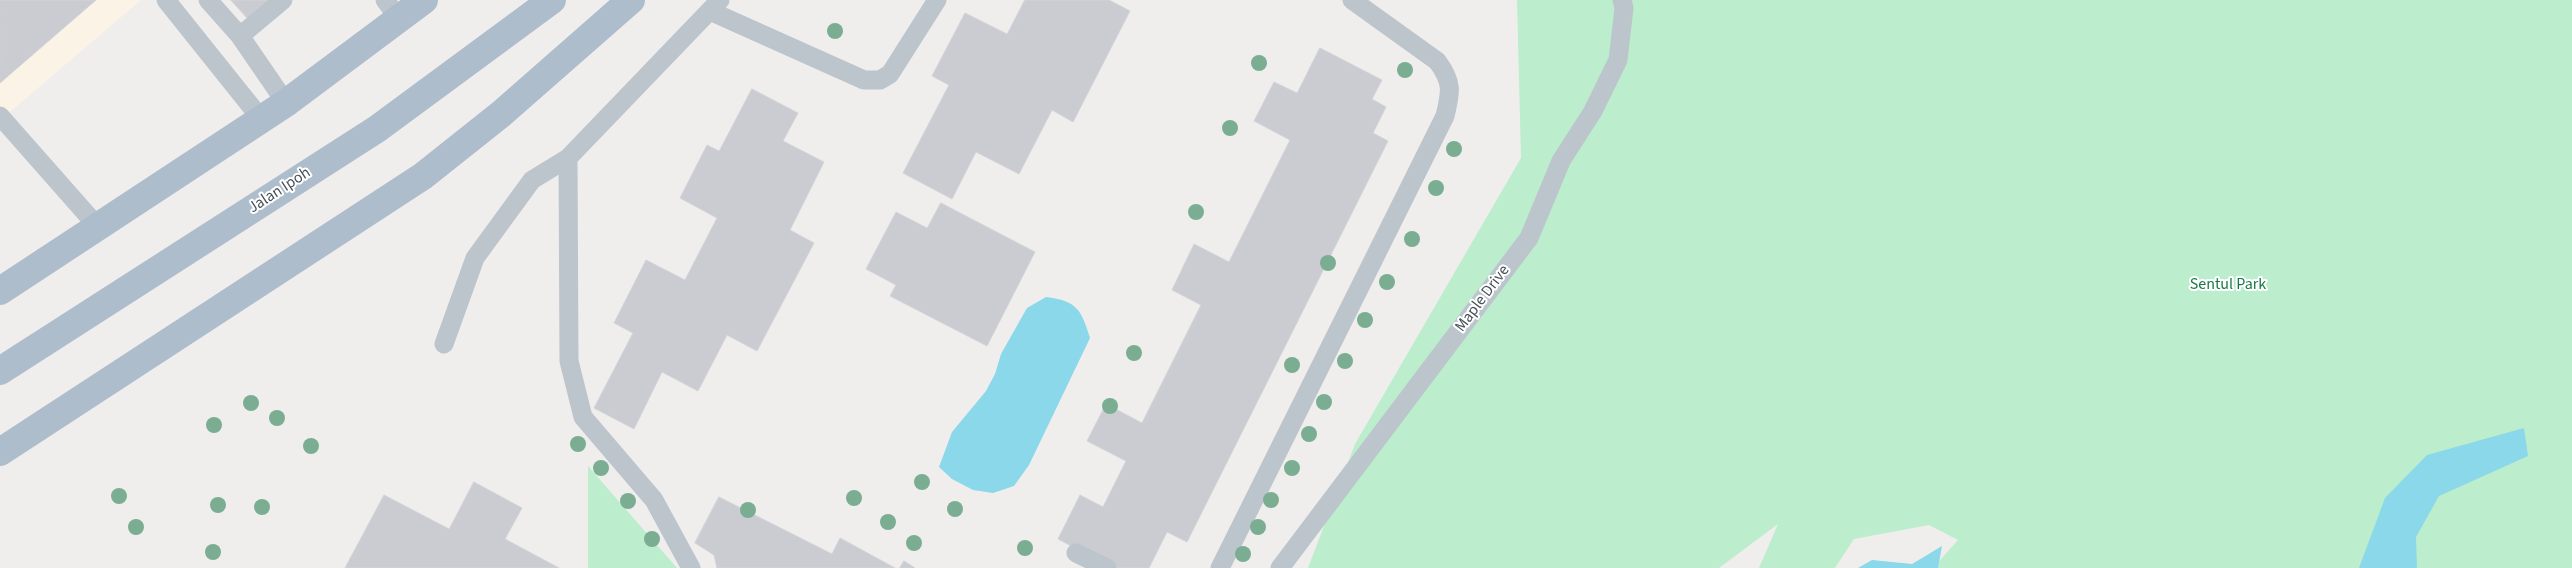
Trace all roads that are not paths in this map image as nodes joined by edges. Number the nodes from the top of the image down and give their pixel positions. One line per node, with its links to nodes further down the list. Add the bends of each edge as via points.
1 (166, 0): 16 (lane)
2 (208, 0): 13 (lane)
3 (283, 0): 13 (lane)
4 (424, 0): 12 (main road)
5 (552, 0): 21 (main road, Jalan Ipoh, via 377,129)
6 (631, 0): 22 (main road, via 501,114 423,176)
7 (937, 0): 10 (lane, via 890,74 880,80 864,80)
8 (1352, 0): 11 (lane)
9 (1622, 0): 27 (lane, Maple Drive, via 1624,8 1618,60 1593,111 1560,161 1529,238)
10 (715, 5): 17 (lane)
11 (1375, 7): 26 (lane, via 1437,61 1447,75 1450,94 1445,116)
12 (392, 10): 14 (main road)
13 (240, 36): 14 (lane)
14 (286, 103): 16 (main road)
15 (0, 116): 18 (lane)
16 (262, 120): 18 (main road)
17 (568, 158): 20 (lane, via 532,180 475,258); 24 (lane, via 569,361 583,417 654,500)
18 (98, 227): 19 (main road)
19 (0, 292)
20 (444, 344)
21 (0, 371)
22 (0, 452)
23 (1076, 553): 25 (lane)
24 (691, 568)
25 (1107, 568)
26 (1220, 568)
27 (1280, 568)

